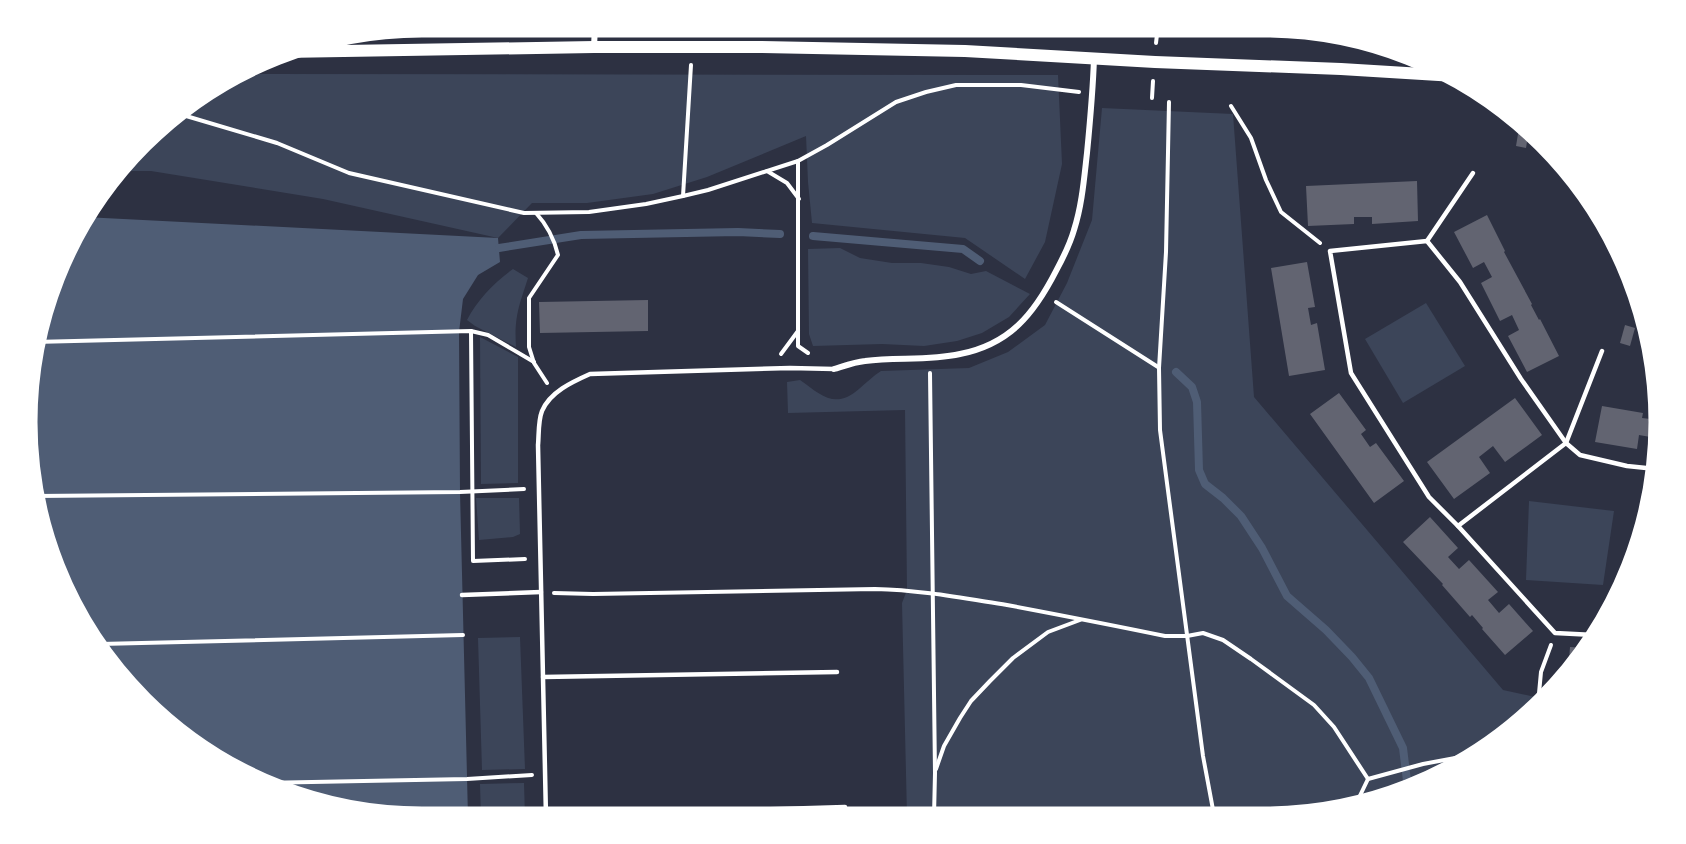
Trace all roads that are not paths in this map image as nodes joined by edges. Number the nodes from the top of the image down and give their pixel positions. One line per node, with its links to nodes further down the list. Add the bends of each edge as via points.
1 (595, 36): 2 (street)
2 (594, 47): 3 (main road); 4 (main road, via 965,51)
3 (313, 52)
4 (1094, 58): 5 (main road); 9 (street, via 1082,197 1074,230 1044,294 1030,314 999,340 960,354 864,361)
5 (1432, 75)
6 (1473, 173): 7 (lane)
7 (1427, 241): 10 (lane, via 1460,282); 12 (lane, via 1330,251 1351,372 1429,497)
8 (1602, 351): 10 (lane)
9 (834, 369): 13 (lane, via 590,374 554,393 541,412 538,445)
10 (1566, 443): 11 (lane, via 1580,455); 12 (lane)
11 (1647, 469)
12 (1458, 526): 15 (lane, via 1555,633)
13 (541, 592): 14 (lane); 17 (lane)
14 (462, 595)
15 (1586, 635)
16 (837, 672): 17 (lane)
17 (543, 676): 19 (lane)
18 (845, 807): 20 (lane)
19 (546, 808)
20 (815, 808)

